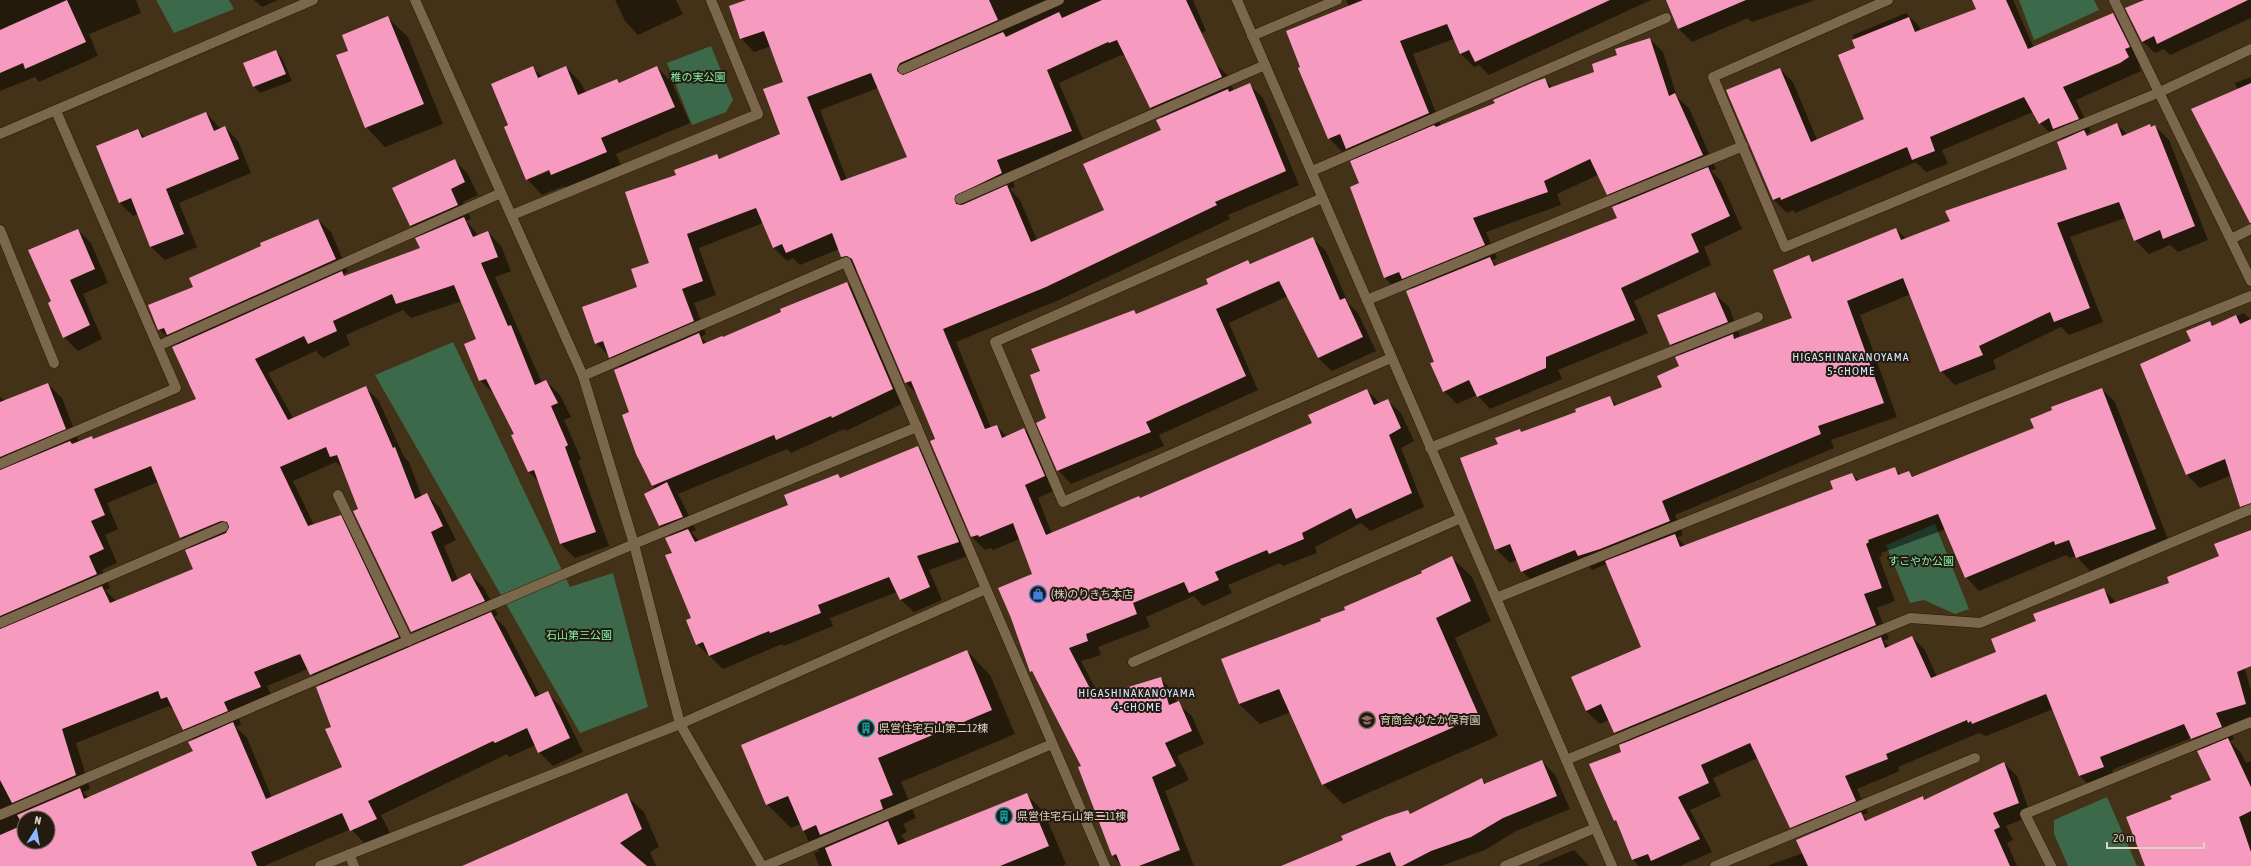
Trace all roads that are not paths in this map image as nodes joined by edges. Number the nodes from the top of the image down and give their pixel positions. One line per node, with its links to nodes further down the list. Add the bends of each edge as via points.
1 (313, 0): 15 (street)
2 (415, 0): 19 (street)
3 (711, 0): 22 (street, via 758,114)
4 (1059, 0): 13 (street)
5 (1237, 0): 10 (street)
6 (1336, 0): 10 (street)
7 (1888, 0): 17 (street, via 1713,77)
8 (2114, 0): 14 (street)
9 (1666, 18): 18 (street)
10 (1252, 36): 12 (street)
11 (2251, 49): 14 (street)
12 (1265, 65): 18 (street); 20 (street)
13 (903, 69)
14 (2160, 92): 17 (street, via 1785,247); 25 (street)
15 (56, 111): 16 (street); 30 (street)
16 (0, 134)
17 (1743, 146): 28 (street)
18 (1312, 171): 21 (street)
19 (501, 193): 22 (street); 30 (street)
20 (960, 198)
21 (1322, 198): 28 (street); 31 (street, via 995,342 1063,502)
22 (512, 215): 33 (street)
23 (0, 230): 32 (street)
24 (2251, 230): 25 (street)
25 (2231, 239): 26 (street)
26 (2251, 281)
27 (2251, 296): 43 (street)
28 (1366, 300): 31 (street)
29 (1758, 317): 35 (street)
30 (158, 346): 36 (street, via 176,388)
31 (1391, 358): 35 (street)
32 (54, 363)
33 (584, 376): 34 (street, via 846,262); 41 (street)
34 (917, 427): 41 (street); 42 (street)
35 (1430, 448): 39 (street)
36 (0, 464)
37 (338, 496): 45 (street)
38 (2251, 509): 51 (street, via 1980,623 1910,618)
39 (1461, 518): 43 (street); 46 (street)
40 (224, 527): 44 (street)
41 (634, 544): 45 (street); 48 (street)
42 (986, 589): 48 (street); 49 (street)
43 (1496, 598): 51 (street)
44 (0, 623)
45 (408, 641): 52 (street)
46 (1133, 662)
47 (2251, 722): 62 (street, via 2025,814)
48 (680, 724): 54 (street); 57 (street)
49 (1052, 744): 57 (street); 58 (street)
50 (1975, 758): 61 (street)
51 (1566, 760): 53 (street)
52 (0, 814)
53 (1595, 828): 59 (street); 60 (street)
54 (349, 854): 55 (street); 56 (street)
55 (320, 866)
56 (354, 866)
57 (763, 866)
58 (1105, 866)
59 (1505, 866)
60 (1612, 866)
61 (1715, 866)
62 (2051, 866)

